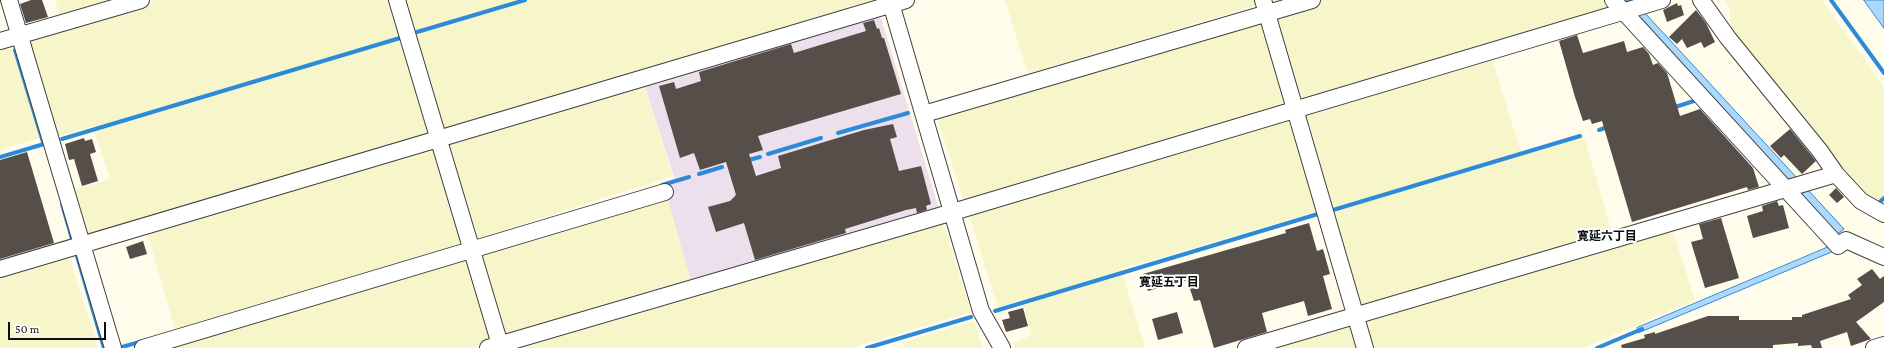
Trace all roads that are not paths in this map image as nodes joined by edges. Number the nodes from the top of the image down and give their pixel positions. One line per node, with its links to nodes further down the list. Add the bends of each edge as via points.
1 (9, 0): 10 (street)
2 (141, 0): 10 (street)
3 (397, 0): 14 (street)
4 (1312, 0): 8 (street)
5 (1662, 0): 9 (street)
6 (1701, 0): 15 (street)
7 (895, 1): 13 (street); 14 (street)
8 (1265, 7): 12 (street); 13 (street)
9 (1625, 7): 12 (street); 16 (street)
10 (20, 35): 11 (street); 20 (street)
11 (0, 41)
12 (1295, 109): 18 (street); 25 (street)
13 (924, 114): 18 (street)
14 (439, 139): 20 (street); 21 (street)
15 (1836, 174): 16 (street); 19 (street, via 1861,201)
16 (1793, 187): 22 (street, via 1838,246 1846,240); 25 (street)
17 (665, 192): 21 (street)
18 (953, 212): 24 (street); 27 (street)
19 (1884, 214)
20 (82, 245): 23 (street); 28 (street)
21 (472, 250): 27 (street); 29 (street)
22 (1884, 257)
23 (0, 269)
24 (982, 311): 30 (street); 31 (street)
25 (1355, 315): 32 (street); 33 (street)
26 (1884, 344): 34 (street)
27 (496, 347)
28 (113, 348)
29 (143, 348)
30 (990, 348)
31 (1002, 348)
32 (1246, 348)
33 (1365, 348)
34 (1874, 348)

